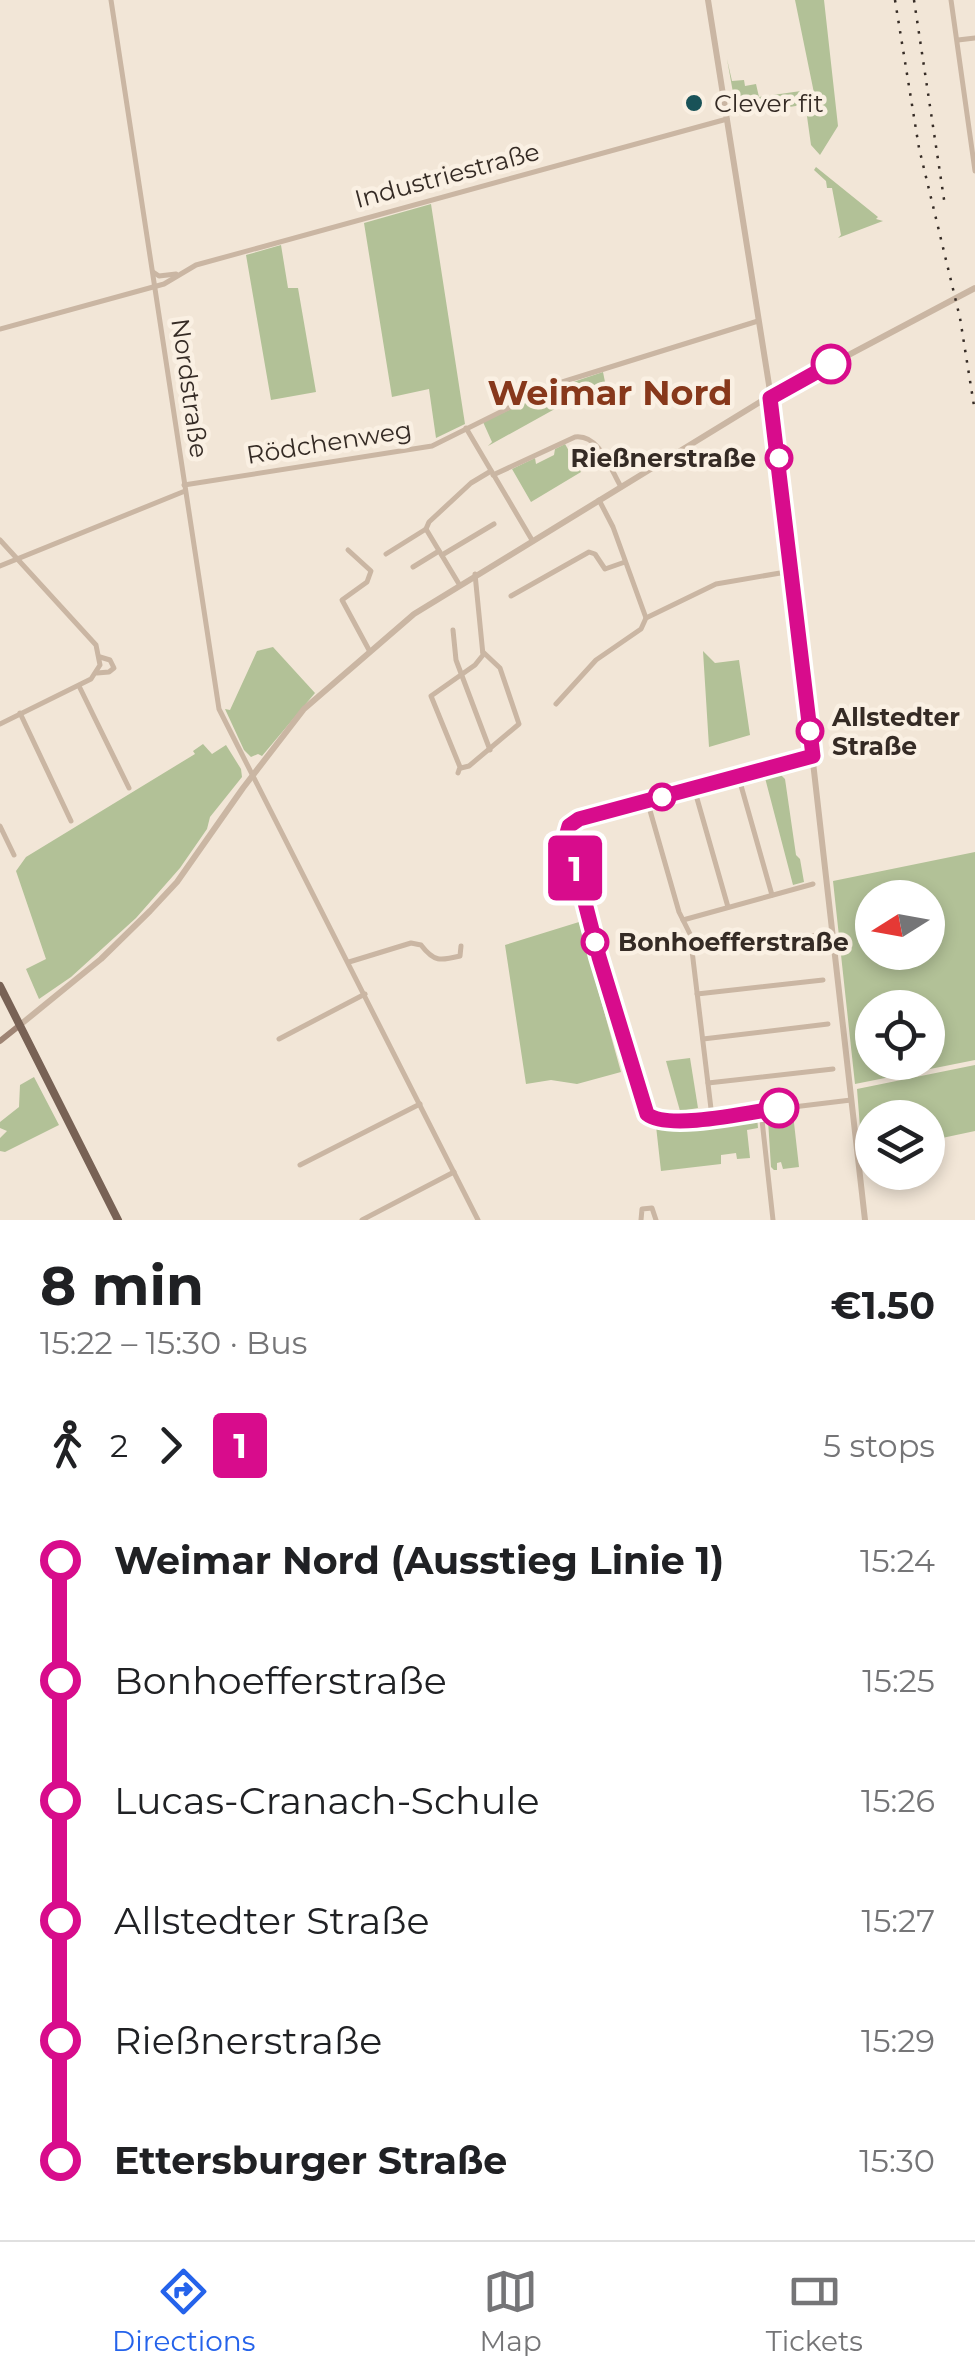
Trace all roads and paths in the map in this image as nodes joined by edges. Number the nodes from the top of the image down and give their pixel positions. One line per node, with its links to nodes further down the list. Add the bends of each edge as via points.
1 (112, 0): 8 (street, Nordstraße)
2 (708, 0): 6 (street)
3 (952, 0): 5 (street)
4 (975, 38): 5 (street)
5 (958, 40): 7 (street)
6 (726, 119): 9 (street, Industriestraße); 12 (street)
7 (975, 171)
8 (152, 272): 9 (street, Industriestraße); 10 (street, Nordstraße)
9 (179, 274): 10 (street, Industriestraße)
10 (154, 286): 13 (street, Industriestraße); 18 (street, Nordstraße)
11 (971, 290): 14 (street)
12 (758, 321): 14 (street); 15 (street, Rödchenweg, via 559,384)
13 (0, 329)
14 (770, 398): 17 (street); 31 (street)
15 (466, 428): 16 (street); 18 (street, Rödchenweg, via 432,446)
16 (492, 473): 17 (street, via 584,436); 21 (street, via 471,484); 23 (street)
17 (621, 486): 19 (street)
18 (184, 488): 27 (street, Rödchenweg); 48 (street, Nordstraße, via 219,709)
19 (599, 500): 23 (street); 28 (street)
20 (494, 524): 25 (street)
21 (426, 529): 25 (street); 26 (street)
22 (0, 540): 27 (street)
23 (532, 540): 32 (street)
24 (348, 550): 37 (street, via 371,571 342,600)
25 (441, 553): 30 (street); 33 (street)
26 (386, 554)
27 (17, 559): 29 (street, Rödchenweg); 39 (street)
28 (625, 562): 34 (street, via 605,569 589,552); 35 (street)
29 (0, 566)
30 (413, 567)
31 (792, 571): 35 (street, via 716,584); 47 (street)
32 (476, 574): 33 (street); 38 (street)
33 (459, 584): 37 (street)
34 (511, 596)
35 (646, 618): 43 (street)
36 (453, 630): 41 (street)
37 (370, 650): 48 (street, via 304,710)
38 (484, 652): 41 (street); 46 (street, via 500,668 519,720)
39 (100, 657): 40 (street); 40 (street, via 114,668)
40 (97, 673): 42 (street)
41 (462, 674): 46 (street); 46 (street, via 431,696 459,770)
42 (79, 686): 44 (street); 50 (street)
43 (556, 704)
44 (20, 714): 45 (street); 53 (street)
45 (0, 724)
46 (490, 750)
47 (813, 756): 49 (street); 75 (street)
48 (254, 774): 63 (street, Nordstraße); 69 (street, via 150,911)
49 (738, 775): 51 (street); 57 (street)
50 (128, 788)
51 (694, 788): 52 (street); 58 (street)
52 (647, 800): 59 (street); 78 (street, via 574,821 568,840 644,1109 661,1121)
53 (72, 822)
54 (0, 826): 55 (street)
55 (14, 855)
56 (812, 884): 57 (street)
57 (772, 895): 58 (street)
58 (728, 907): 59 (street)
59 (683, 920): 62 (street)
60 (818, 935): 62 (street)
61 (461, 946): 63 (street, via 460,956 441,961 411,944)
62 (692, 949): 67 (street)
63 (348, 962): 66 (street, Nordstraße)
64 (823, 980): 67 (street)
65 (0, 986): 69 (main road)
66 (364, 994): 70 (street); 76 (street, Nordstraße)
67 (697, 994): 71 (street)
68 (828, 1024): 71 (street)
69 (20, 1025): 72 (main road); 81 (main road)
70 (279, 1039)
71 (703, 1039): 74 (street)
72 (0, 1041)
73 (833, 1069): 74 (street)
74 (708, 1084): 78 (street)
75 (851, 1100): 77 (street); 87 (street)
76 (420, 1104): 79 (street); 80 (street, Nordstraße)
77 (761, 1111): 78 (street); 86 (street)
78 (712, 1117)
79 (300, 1165)
80 (454, 1172): 82 (street); 83 (street, Nordstraße)
81 (118, 1220)
82 (362, 1220)
83 (478, 1220)
84 (641, 1220): 85 (street, via 647,1207)
85 (656, 1220)
86 (773, 1220)
87 (865, 1220)

